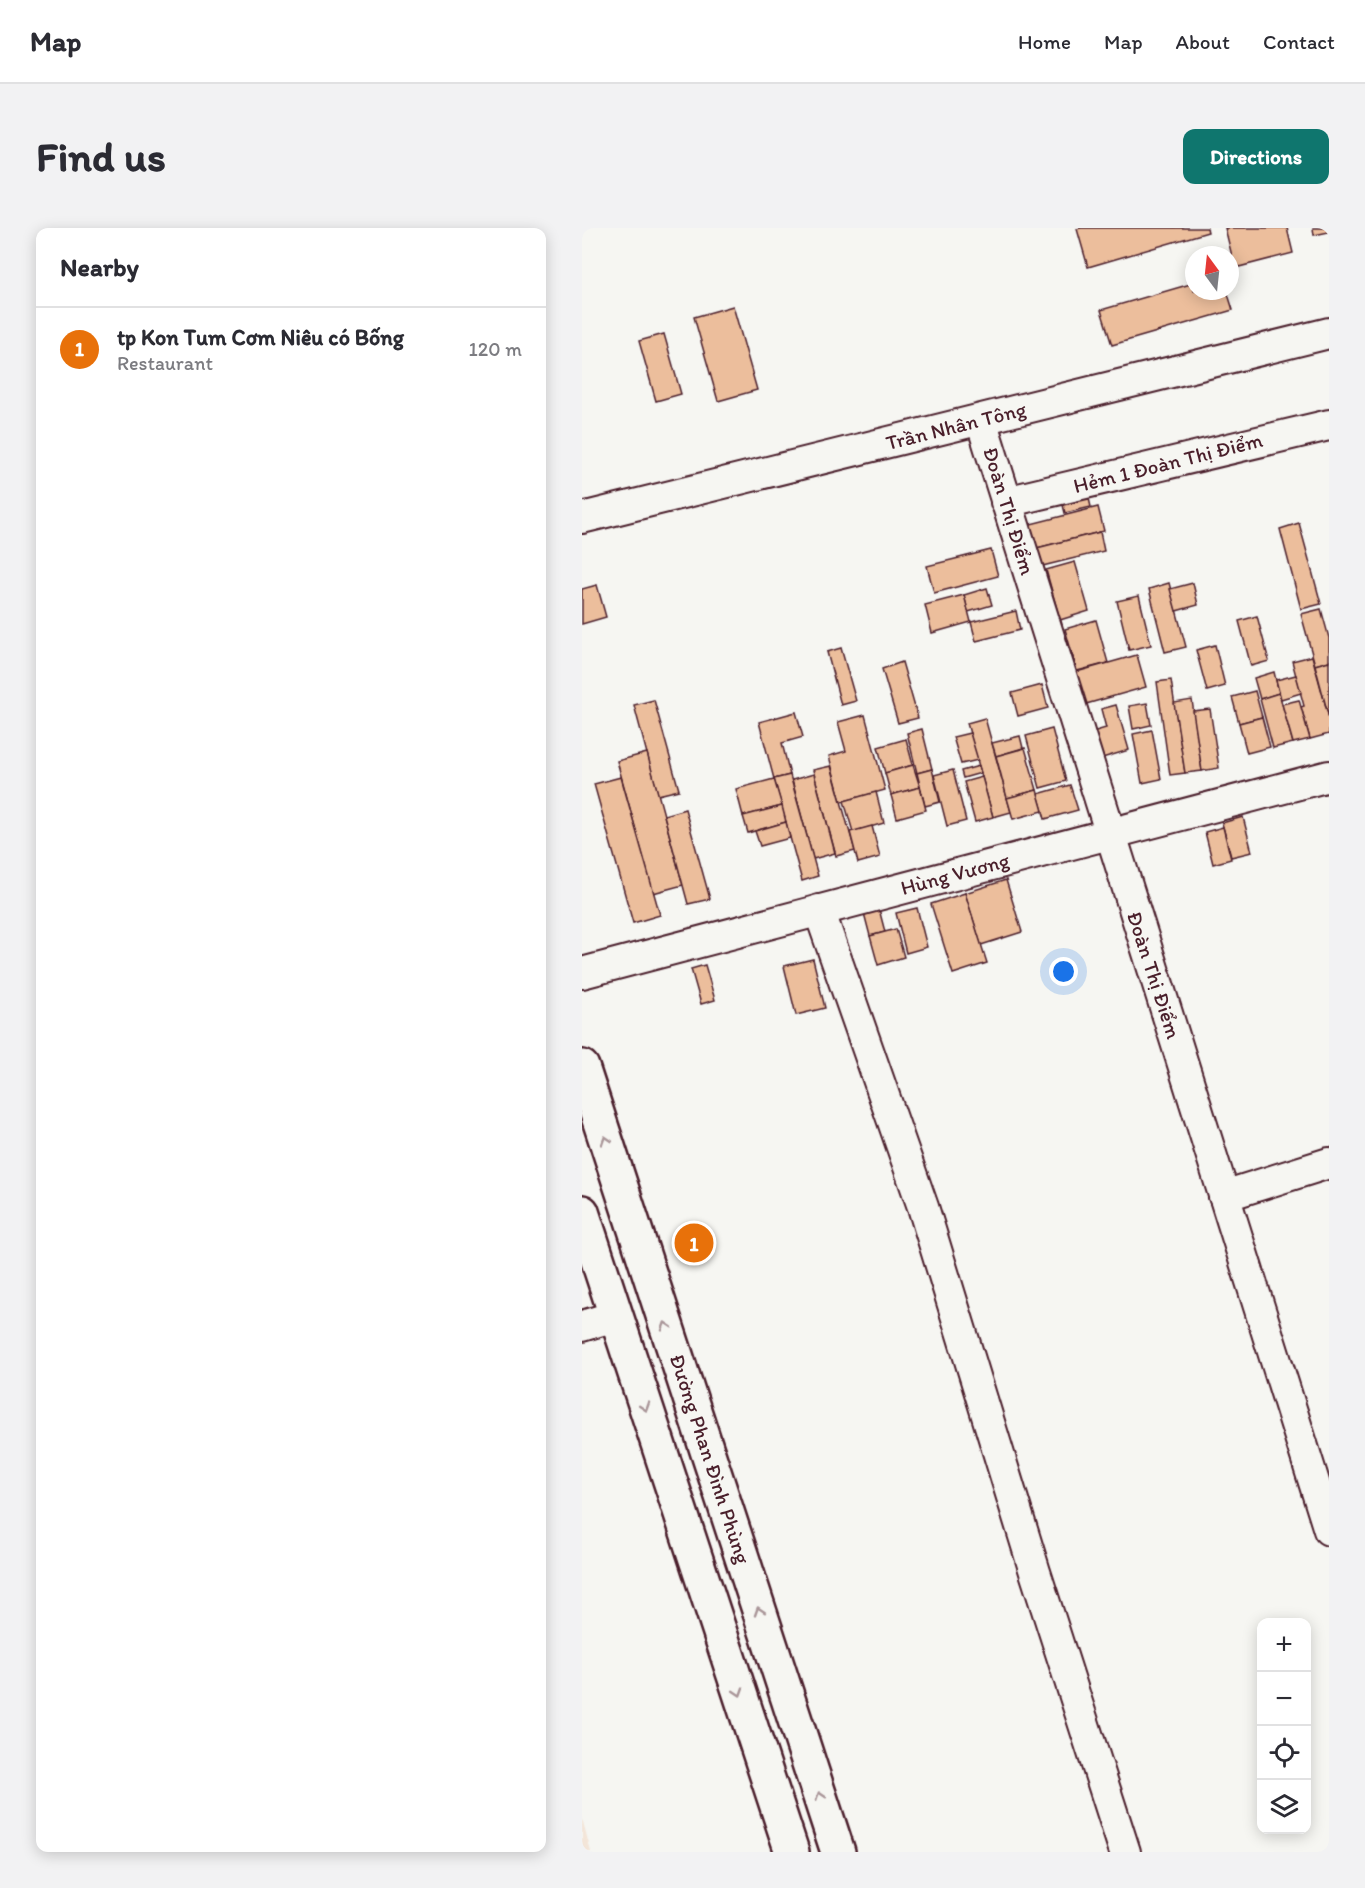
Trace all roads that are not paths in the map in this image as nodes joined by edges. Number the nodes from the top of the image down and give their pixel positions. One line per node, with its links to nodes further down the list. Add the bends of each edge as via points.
1 (1329, 333): 2 (street, Trần Nhân Tông)
2 (981, 420): 4 (street, Đoàn Thị Điểm); 5 (street, Trần Nhân Tông)
3 (1329, 425): 4 (street, Hẻm 1 Đoàn Thị Điểm)
4 (1006, 502): 7 (street, Đoàn Thị Điểm)
5 (582, 519)
6 (1329, 777): 7 (street, Hùng Vương)
7 (1109, 833): 8 (street, Hùng Vương); 12 (street, Đoàn Thị Điểm)
8 (819, 910): 9 (street, Hùng Vương); 19 (street, via 923,1207)
9 (582, 973)
10 (582, 1067): 18 (main road, Đường Phan Đình Phùng, one-way to 10)
11 (1329, 1163): 12 (street)
12 (1224, 1196): 16 (street, Đoàn Thị Điểm)
13 (582, 1212): 14 (main road)
14 (615, 1316): 15 (street); 17 (main road, one-way to 17)
15 (582, 1326)
16 (1329, 1530)
17 (792, 1852)
18 (838, 1852)
19 (1125, 1852)

